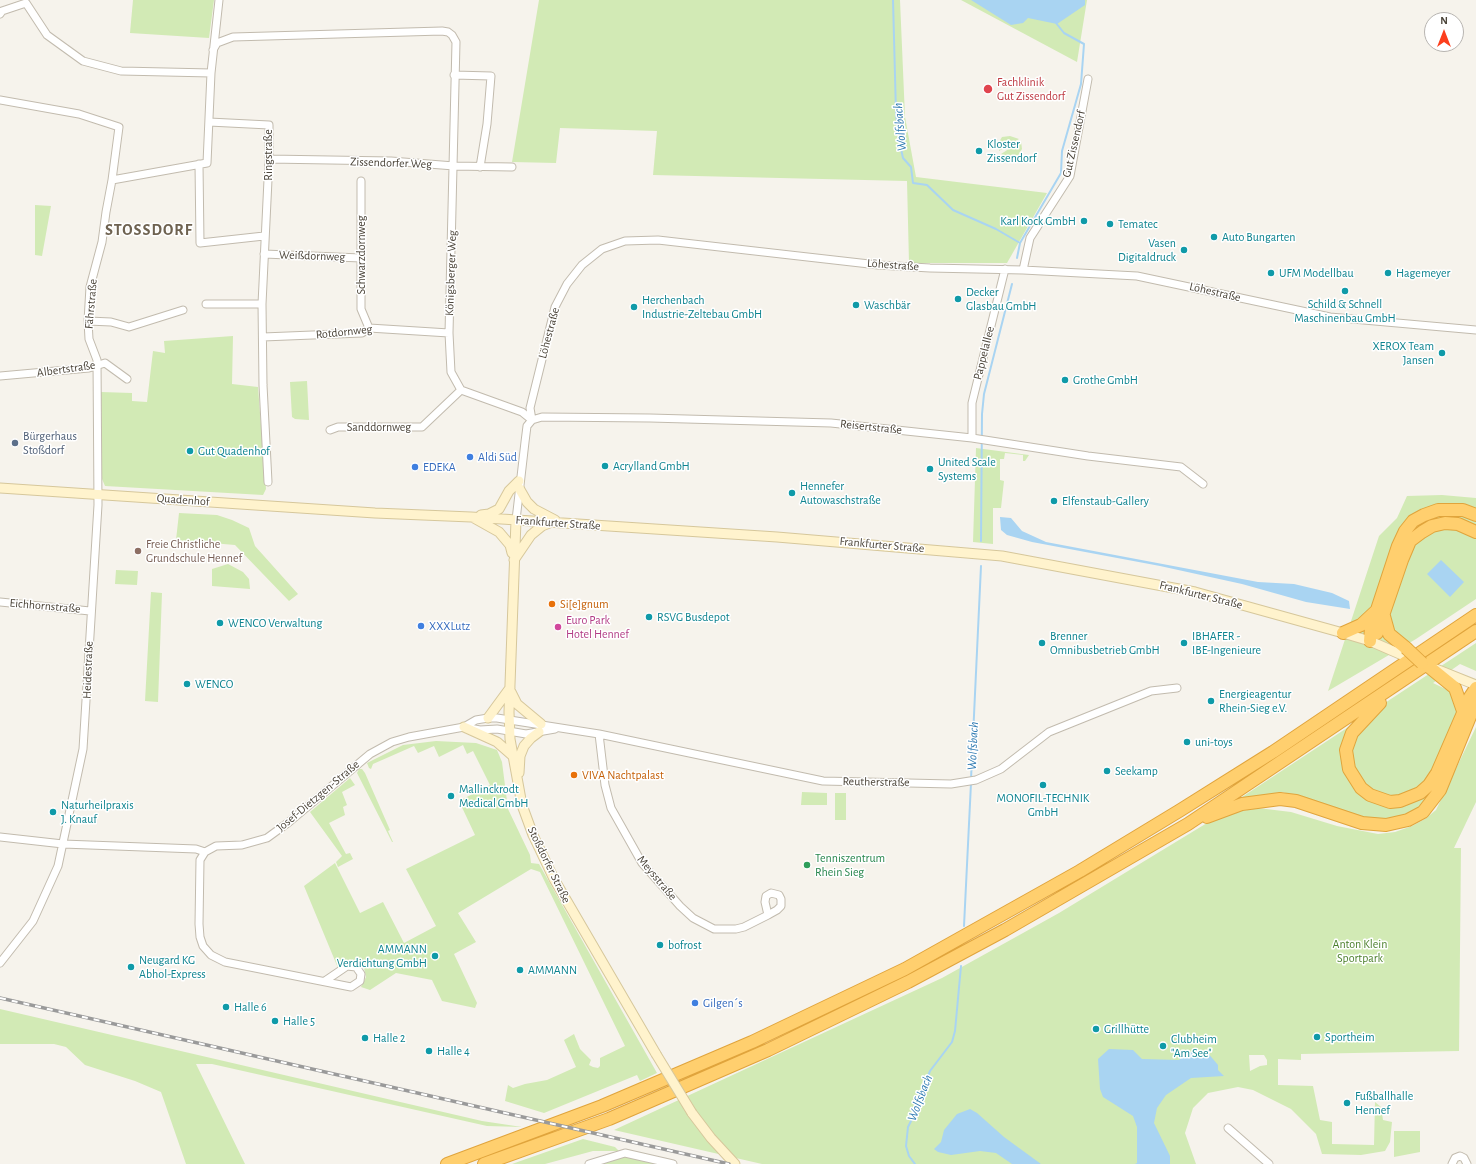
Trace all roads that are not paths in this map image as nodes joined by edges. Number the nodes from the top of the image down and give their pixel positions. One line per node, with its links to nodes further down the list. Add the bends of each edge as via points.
1 (219, 0): 4 (street)
2 (25, 2): 3 (street); 5 (street, via 47,35 83,61 121,71)
3 (0, 14)
4 (213, 50): 5 (street); 6 (street, Königsberger Weg, via 217,43 233,37 442,31 448,32 456,42)
5 (211, 73): 9 (street)
6 (454, 75): 12 (street, Königsberger Weg); 13 (street, via 491,76 488,124)
7 (1088, 79): 21 (street, Gut Zissendorf, via 1070,176 1030,238)
8 (0, 100): 15 (street, Fährstraße, via 79,114 119,127)
9 (209, 122): 10 (street, Ringstraße, via 269,125); 11 (street, via 207,163)
10 (269, 158): 12 (street, Zissendorfer Weg, via 391,161); 17 (street, Ringstraße)
11 (199, 164): 15 (street); 17 (street, via 200,243)
12 (454, 166): 13 (street, Zissendorfer Weg); 28 (street, Königsberger Weg)
13 (480, 167): 14 (street, Zissendorfer Weg)
14 (512, 167)
15 (112, 180): 25 (street, Fährstraße, via 102,242 90,287)
16 (361, 181): 19 (street, Schwarzdornweg)
17 (264, 236): 18 (street, Ringstraße)
18 (264, 254): 19 (street, Weißdornweg); 23 (street, Ringstraße)
19 (361, 258): 26 (street, Schwarzdornweg, via 361,309)
20 (1005, 269): 21 (street, Löhestraße); 34 (street, Löhestraße, via 878,265 658,240 625,241 602,249 582,265 567,284 555,307 530,408); 36 (street, Pappelallee, via 972,403)
21 (1023, 270): 27 (street, Löhestraße, via 1137,276 1330,318)
22 (206, 304): 23 (street)
23 (262, 304): 29 (street, Ringstraße)
24 (183, 310): 25 (street, via 129,326)
25 (88, 321): 30 (street, Fährstraße, via 88,339)
26 (369, 328): 28 (street, Rotdornweg); 29 (street, Rotdornweg, via 362,333)
27 (1476, 330)
28 (449, 333): 33 (street, Königsberger Weg, via 451,372)
29 (263, 337): 37 (street, Ringstraße)
30 (98, 365): 31 (street, Albertstraße); 32 (street, Albertstraße, via 105,363); 41 (street, Fährstraße)
31 (0, 376)
32 (128, 379)
33 (460, 390): 34 (street, via 522,412); 35 (street, Sanddornweg, via 422,427 338,427)
34 (532, 420): 36 (street, Reisertstraße, via 542,417 625,417 831,423); 39 (street, Löhestraße, via 528,426)
35 (330, 430)
36 (975, 438): 38 (street, Reisertstraße, via 1088,456 1181,467)
37 (268, 482)
38 (1203, 484)
39 (519, 485): 44 (main road, via 509,491 499,509 489,514); 45 (street, Löhestraße); 46 (main road, via 527,502 534,509)
40 (0, 488): 41 (main road)
41 (97, 494): 42 (main road, Quadenhof); 51 (street, Heidestraße, via 98,521)
42 (269, 506): 44 (main road, Frankfurter Straße)
43 (1476, 514): 52 (highway, via 1463,510 1438,510 1413,521 1398,546)
44 (471, 517): 45 (main road, Frankfurter Straße); 48 (main road, via 499,532 510,545)
45 (516, 520): 46 (main road, Frankfurter Straße); 48 (main road, Stoßdorfer Straße)
46 (556, 522): 48 (main road, via 542,526 531,535); 55 (main road, Frankfurter Straße, via 1002,556 1196,592)
47 (1476, 532): 52 (highway, via 1458,524 1445,523 1432,526 1410,541)
48 (514, 560): 62 (main road, Stoßdorfer Straße)
49 (0, 602): 51 (street, Eichhornstraße)
50 (1476, 605): 58 (highway)
51 (90, 611): 78 (street, Heidestraße, via 83,749)
52 (1380, 613): 55 (highway); 56 (highway, via 1371,628); 57 (highway, via 1389,634)
53 (1476, 615): 58 (highway)
54 (1476, 631): 60 (highway)
55 (1343, 633): 56 (main road, Frankfurter Straße)
56 (1370, 642): 57 (main road, Frankfurter Straße)
57 (1402, 650): 58 (highway, bridge)
58 (1422, 662): 59 (highway); 84 (highway, via 1080,871 905,969 752,1042 680,1073 567,1120)
59 (1440, 672): 61 (main road); 65 (highway, via 1455,688)
60 (1412, 674): 65 (highway, via 1372,710 1352,733 1349,741 1346,750 1349,769 1361,788 1370,795 1390,802 1400,801 1420,793 1429,785 1437,773); 76 (highway)
61 (1476, 687): 65 (highway)
62 (510, 688): 67 (main road); 68 (main road, Stoßdorfer Straße); 70 (main road, via 517,704)
63 (1177, 688): 73 (street, Reutherstraße, via 1151,691 1049,732 1001,769 976,780 951,784 823,781)
64 (1476, 702): 72 (highway)
65 (1464, 711)
66 (1476, 716): 72 (highway)
67 (488, 718): 68 (street, Reutherstraße); 69 (street, via 476,720)
68 (510, 720): 70 (street, Reutherstraße); 71 (main road, Stoßdorfer Straße)
69 (464, 727): 71 (street, Josef-Dietzgen-Straße); 74 (main road, via 498,742); 79 (street, Josef-Dietzgen-Straße, via 392,742 370,754 267,838 242,845 216,846)
70 (540, 728): 71 (street, Reutherstraße, via 526,734); 73 (street, Reutherstraße); 75 (main road, via 520,756)
71 (510, 730): 74 (main road, Stoßdorfer Straße)
72 (1466, 730): 76 (highway, via 1440,790 1423,812 1408,820 1386,825 1362,823 1296,801 1280,799 1242,804)
73 (599, 734): 80 (street, Meysstraße, via 605,784 611,808 642,863 680,906 693,918 714,929 723,930 744,927)
74 (513, 756): 75 (main road, Stoßdorfer Straße)
75 (518, 786): 88 (main road, Stoßdorfer Straße, bridge, via 533,835 551,874 692,1113)
76 (1188, 824): 85 (highway, via 1005,930 775,1047 610,1119)
77 (0, 837): 78 (street)
78 (63, 844): 79 (street, via 196,849); 81 (street, Heidestraße, via 58,866 33,921)
79 (205, 852): 82 (street, via 200,860 199,924 203,946 211,955 225,962)
80 (768, 915)
81 (0, 962)
82 (325, 981): 82 (street, via 351,987 360,981 361,974 356,967 347,966)
83 (1228, 1128): 89 (street)
84 (447, 1164)
85 (484, 1164)
86 (589, 1164): 87 (street, via 625,1153)
87 (673, 1164)
88 (735, 1164)
89 (1269, 1164)
90 (1452, 1164): 91 (street, via 1460,1155)
91 (1467, 1164)

